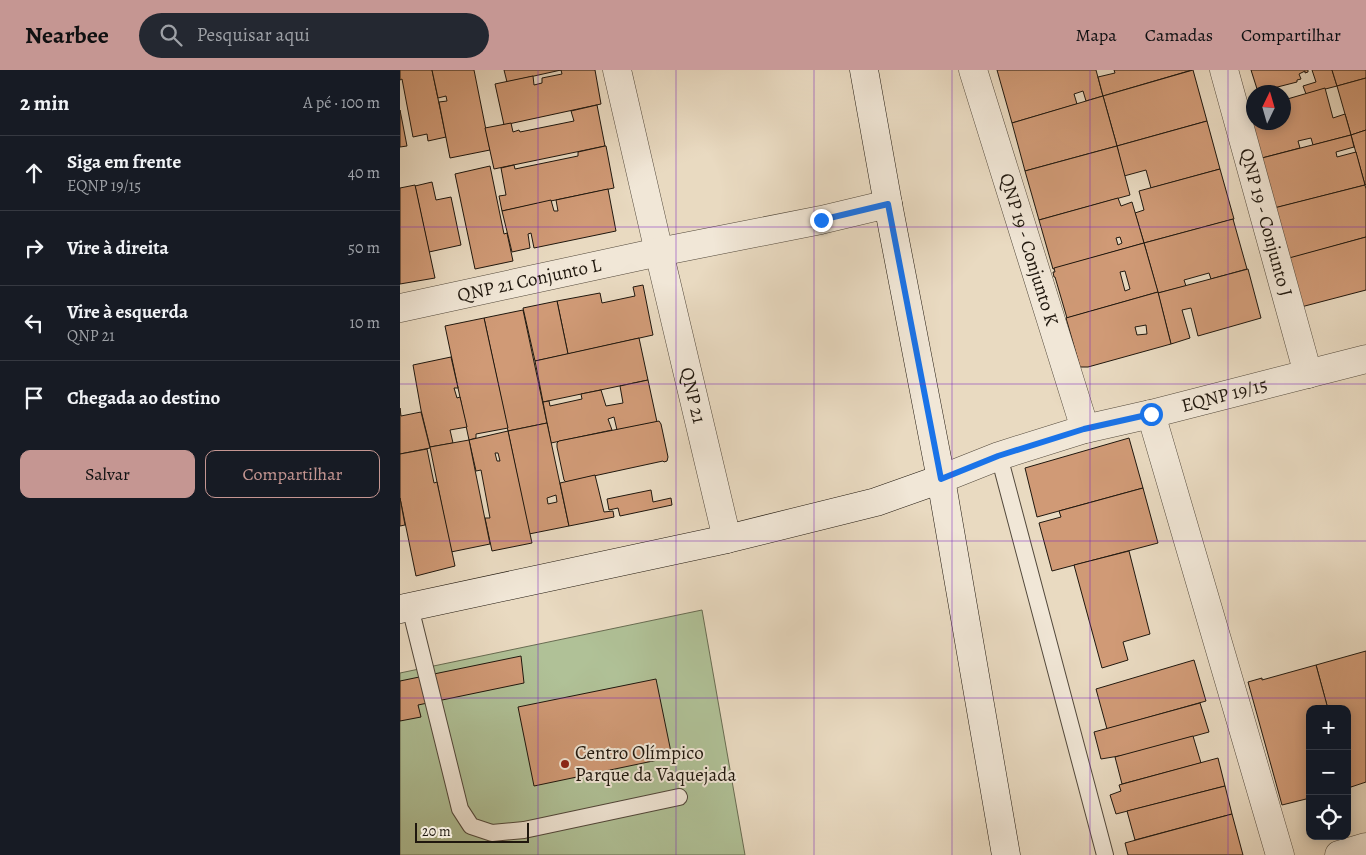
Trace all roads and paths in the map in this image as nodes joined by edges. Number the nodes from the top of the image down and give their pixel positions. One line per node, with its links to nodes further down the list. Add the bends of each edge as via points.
1 (618, 70): 6 (street, QNP 21)
2 (864, 70): 5 (street)
3 (973, 70): 11 (street, QNP 19 - Conjunto K)
4 (1224, 70): 9 (street, QNP 19 - Conjunto J)
5 (888, 204): 6 (street); 13 (street)
6 (659, 252): 7 (street, QNP 21 Conjunto L); 14 (street, QNP 21)
7 (400, 308)
8 (1366, 359): 9 (street, EQNP 19/15)
9 (1308, 374): 10 (street, EQNP 19/15)
10 (1151, 414): 11 (street, EQNP 19/15); 20 (street)
11 (1084, 429): 12 (street, EQNP 19/15)
12 (998, 456): 13 (street, EQNP 19/15); 19 (lane)
13 (941, 479): 14 (street, EQNP 19/15, via 876,502); 18 (street)
14 (727, 539): 15 (street, EQNP 19/15)
15 (405, 608): 16 (lane, via 460,809 471,826 492,833 524,830)
16 (679, 797)
17 (1366, 847): 21 (street)
18 (1006, 855)
19 (1105, 855)
20 (1280, 855)
21 (1339, 855)

